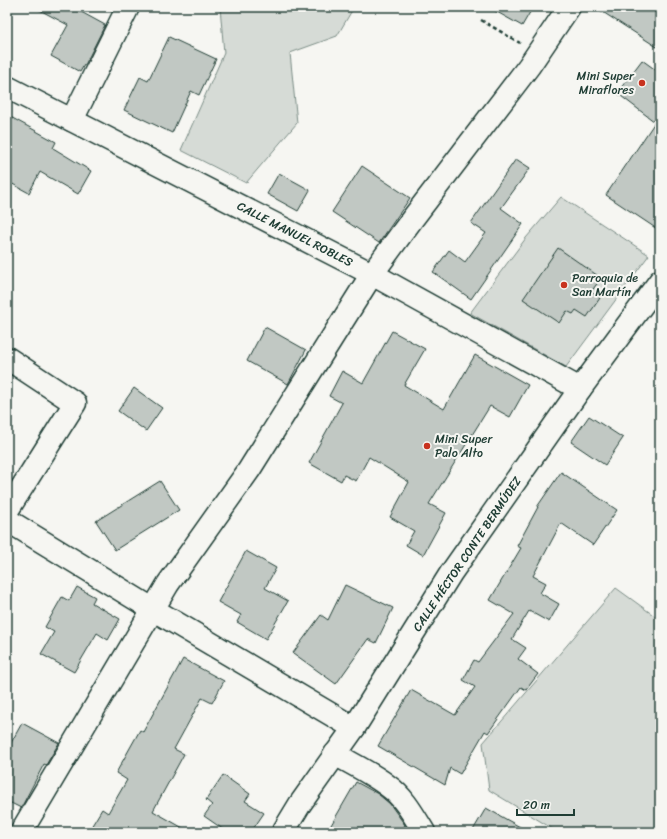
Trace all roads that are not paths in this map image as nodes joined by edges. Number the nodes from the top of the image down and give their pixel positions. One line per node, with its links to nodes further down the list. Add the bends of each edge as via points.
1 (128, 7): 4 (street)
2 (569, 7): 5 (street, via 501,104)
3 (7, 87): 4 (street, CALLE MANUEL ROBLES)
4 (72, 120): 5 (street, CALLE MANUEL ROBLES)
5 (372, 274): 8 (street, CALLE MANUEL ROBLES); 11 (street, via 249,470 168,584)
6 (660, 281): 8 (street, CALLE HÉCTOR CONTE BERMÚDEZ)
7 (7, 358): 9 (street, via 76,403)
8 (580, 388): 12 (street, CALLE HÉCTOR CONTE BERMÚDEZ, via 451,573)
9 (7, 511)
10 (7, 520): 11 (street)
11 (154, 610): 12 (street); 14 (street)
12 (354, 728): 13 (street, CALLE HÉCTOR CONTE BERMÚDEZ)
13 (335, 754): 15 (street, CALLE HÉCTOR CONTE BERMÚDEZ); 16 (street, via 400,796)
14 (21, 832)
15 (283, 832)
16 (424, 832)

